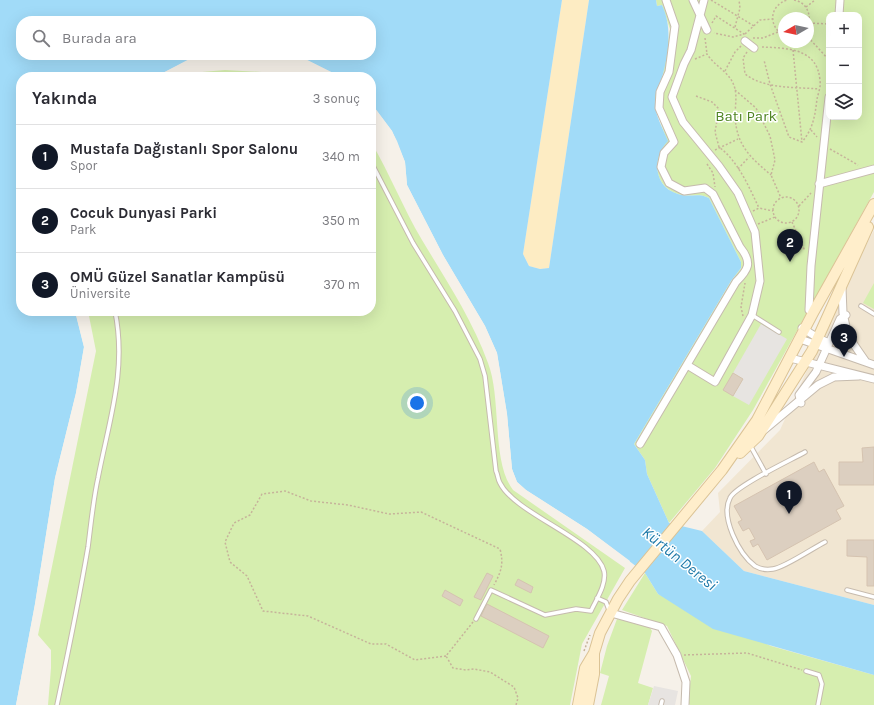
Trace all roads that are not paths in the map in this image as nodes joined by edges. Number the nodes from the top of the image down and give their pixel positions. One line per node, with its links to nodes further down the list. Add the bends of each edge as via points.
1 (666, 0): 31 (street, via 675,26 669,72 660,92 660,108 674,142 664,153 661,167 669,183 684,191 705,188 713,194 746,255 748,264 746,272)
2 (693, 0): 6 (street)
3 (704, 0): 6 (street)
4 (840, 0): 5 (street)
5 (839, 12)
6 (701, 15): 7 (street); 20 (street, via 691,50 672,97 683,122 738,193 755,232 760,281)
7 (708, 30)
8 (745, 37): 9 (street)
9 (754, 48)
10 (826, 120): 13 (street)
11 (870, 170): 13 (street)
12 (376, 172): 45 (lane, via 413,243 455,311 480,359 485,376 496,471 500,483 519,502 599,560 604,572)
13 (819, 184): 18 (street, via 811,266 810,310)
14 (874, 204): 18 (main road)
15 (874, 214): 16 (main road)
16 (842, 284): 22 (street); 26 (main road)
17 (860, 306): 19 (lane)
18 (814, 312): 23 (main road)
19 (874, 314)
20 (752, 315): 24 (lane); 31 (street, via 715,382)
21 (116, 316): 50 (lane, via 120,335 119,370 113,410 97,479 72,636)
22 (845, 316): 27 (street, via 840,319); 30 (street, via 848,336)
23 (802, 328): 25 (main road); 26 (street)
24 (779, 332)
25 (800, 339): 26 (street); 28 (main road)
26 (816, 341): 27 (street); 29 (main road)
27 (828, 346): 30 (street); 32 (street)
28 (790, 358): 29 (street); 40 (main road, via 757,420)
29 (805, 362): 32 (street); 36 (main road)
30 (871, 362)
31 (686, 366): 37 (street)
32 (819, 366): 33 (street); 35 (street, via 799,395)
33 (859, 376): 34 (street); 35 (street, via 834,377 818,385)
34 (874, 379)
35 (801, 403): 36 (street)
36 (758, 436): 38 (main road)
37 (640, 444)
38 (749, 444): 40 (main road); 41 (lane)
39 (805, 452): 41 (lane)
40 (722, 470): 46 (main road, via 630,581)
41 (766, 474): 42 (lane, via 730,497 727,508 727,520 749,560 762,569 774,569)
42 (825, 542)
43 (846, 590): 44 (lane)
44 (874, 597)
45 (598, 598): 46 (lane, via 606,602); 47 (lane, via 590,611 576,609 545,615 491,590)
46 (611, 613): 48 (main road, via 600,633); 53 (street, via 661,627 677,655 686,682)
47 (476, 619)
48 (594, 653): 51 (main road, via 585,668); 52 (main road, via 594,674)
49 (806, 671): 54 (lane, via 820,675 822,684)
50 (57, 705)
51 (578, 705)
52 (588, 705)
53 (686, 705)
54 (818, 705)

